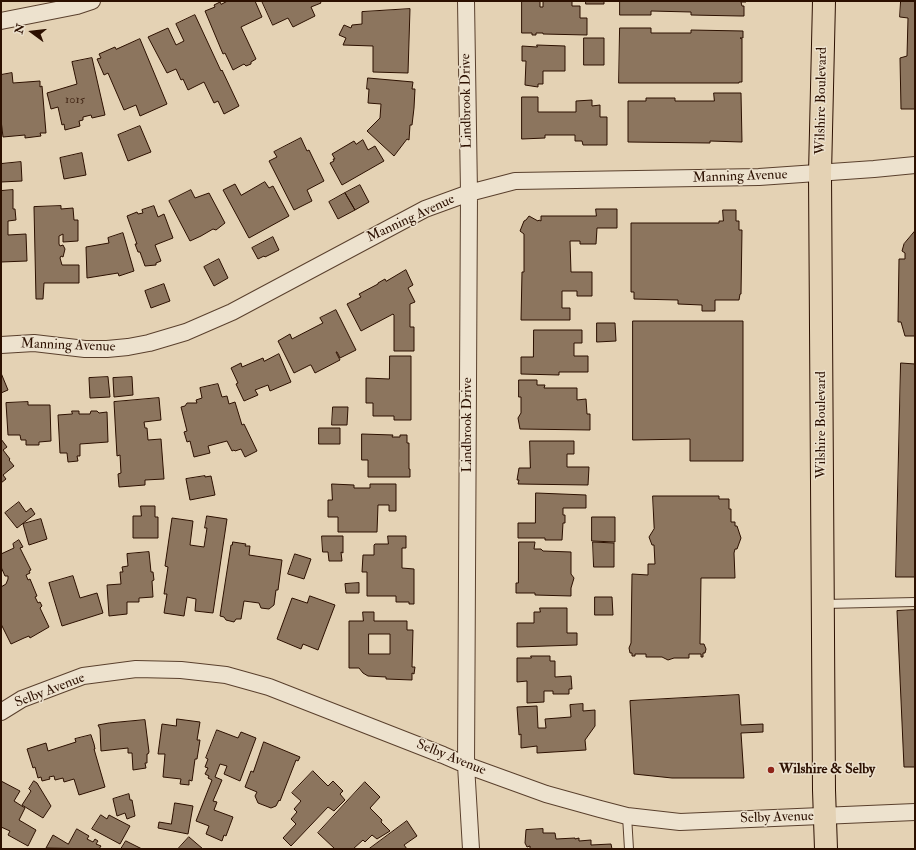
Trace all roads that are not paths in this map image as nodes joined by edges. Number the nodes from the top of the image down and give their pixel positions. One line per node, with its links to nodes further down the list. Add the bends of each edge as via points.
1 (92, 1): 4 (street)
2 (466, 1): 7 (street, Lindbrook Drive)
3 (824, 1): 6 (main road, Wilshire Boulevard)
4 (1, 21)
5 (915, 165): 6 (street, Manning Avenue)
6 (820, 174): 7 (street, Manning Avenue, via 751,178 515,181); 10 (main road, Wilshire Boulevard)
7 (469, 193): 8 (street, Manning Avenue, via 425,209 232,312 186,332 149,343 107,349 34,343); 12 (street, Lindbrook Drive)
8 (1, 345)
9 (915, 602): 10 (lane)
10 (823, 604): 15 (main road, Wilshire Boulevard)
11 (1, 712): 12 (street, Selby Avenue, via 22,699 83,676 136,669 226,675 269,687)
12 (466, 765): 14 (street, Selby Avenue, via 546,794); 16 (street, Lindbrook Drive)
13 (915, 812): 15 (street, Selby Avenue)
14 (627, 816): 15 (street, Selby Avenue, via 680,822); 17 (lane)
15 (824, 816): 18 (main road, Wilshire Boulevard)
16 (471, 849)
17 (629, 849)
18 (826, 849)

